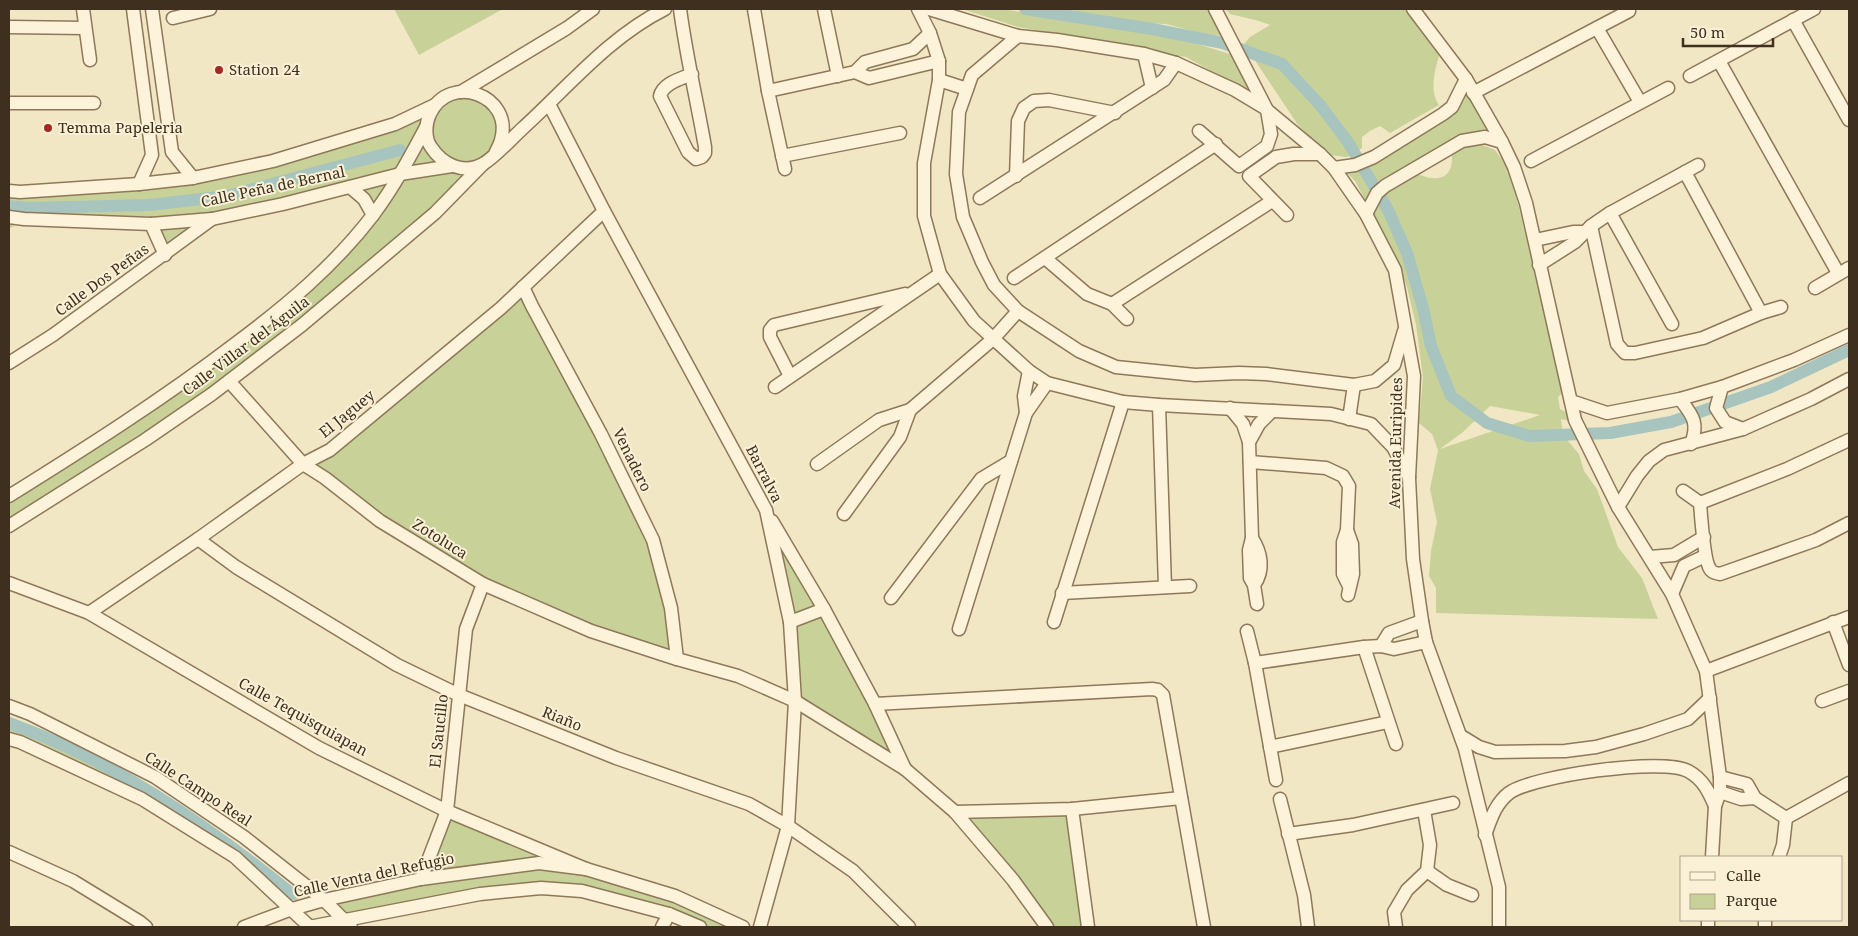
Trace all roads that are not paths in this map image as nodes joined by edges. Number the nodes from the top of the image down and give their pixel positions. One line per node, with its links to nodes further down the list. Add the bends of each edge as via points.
1 (83, 9): 19 (street)
2 (133, 9): 24 (street)
3 (152, 9): 23 (street)
4 (205, 9): 16 (street)
5 (593, 9): 40 (street, via 568,28)
6 (665, 9): 45 (street, via 618,38)
7 (680, 9): 31 (street)
8 (754, 9): 39 (street)
9 (824, 9): 32 (street)
10 (918, 9): 21 (street)
11 (929, 9): 22 (street)
12 (1215, 9): 47 (street, Avenida Euripides)
13 (1413, 9): 34 (street)
14 (1814, 9): 17 (street)
15 (1629, 11): 20 (street)
16 (172, 18)
17 (1793, 20): 28 (street); 49 (street)
18 (9, 27): 19 (street)
19 (85, 28): 26 (street)
20 (1597, 28): 41 (street); 43 (street)
21 (930, 33): 27 (street); 30 (street, via 913,50 865,62)
22 (1018, 36): 25 (street); 38 (street, via 972,74)
23 (157, 53): 24 (street); 67 (street, via 172,152)
24 (139, 54): 68 (street, via 152,156)
25 (1144, 54): 29 (street); 36 (street)
26 (90, 60)
27 (939, 60): 30 (street, via 869,78); 35 (street)
28 (1718, 61): 33 (street); 88 (street)
29 (1176, 63): 36 (street, via 1164,80); 47 (street, via 1235,90)
30 (855, 72): 32 (street)
31 (692, 74): 31 (street, via 705,147 702,157 696,158 688,152 660,96 666,86)
32 (838, 76): 39 (street)
33 (1690, 76)
34 (1466, 79): 41 (street); 63 (street, via 1452,107 1443,114 1373,157 1355,165)
35 (939, 80): 38 (street); 89 (street, via 924,163 924,216)
36 (1152, 88): 48 (street)
37 (1668, 88): 43 (street)
38 (967, 89): 96 (street, via 959,112 956,174 962,217 994,285)
39 (768, 91): 52 (street, via 784,163)
40 (461, 92): 46 (street, via 447,96); 56 (street, via 476,93 489,100 498,111 503,126)
41 (1474, 93): 53 (street)
42 (94, 102): 44 (street)
43 (1640, 102): 59 (street)
44 (9, 103)
45 (549, 104): 56 (street); 73 (street, Barralva)
46 (436, 105): 50 (street); 67 (street, Calle Peña de Bernal, via 395,124 273,162)
47 (1267, 110): 55 (street, via 1271,134); 57 (street, Avenida Euripides)
48 (1115, 112): 66 (street); 66 (street, via 1049,100 1034,101 1024,108 1018,121)
49 (1849, 120)
50 (426, 127): 62 (street, via 428,144 438,158); 65 (street, Calle Villar del Águila)
51 (1199, 131): 54 (street)
52 (900, 133)
53 (1502, 142): 75 (street, via 1485,137 1462,141 1381,190); 84 (street, via 1526,202)
54 (1216, 144): 55 (street, via 1238,166); 86 (street)
55 (1267, 146): 58 (street)
56 (495, 154): 60 (street)
57 (1320, 154): 58 (street); 63 (street, Avenida Euripides)
58 (1276, 157): 72 (street, via 1249,176)
59 (1531, 161)
60 (483, 164): 62 (street, via 468,168); 107 (street, Calle Villar del Águila, via 435,213 302,325)
61 (1698, 165): 64 (street)
62 (452, 166): 65 (street, Calle Peña de Bernal)
63 (1334, 168): 75 (street, Avenida Euripides)
64 (1684, 172): 74 (street); 97 (street)
65 (400, 174): 69 (street, Calle Peña de Bernal); 76 (street, Calle Villar del Águila)
66 (1016, 176): 71 (street)
67 (193, 178): 68 (street, Calle Peña de Bernal)
68 (139, 184): 70 (street, Calle Peña de Bernal)
69 (350, 187): 76 (street, via 364,199); 80 (street, Calle Peña de Bernal)
70 (9, 191)
71 (980, 198)
72 (1272, 201): 77 (street); 94 (street)
73 (604, 212): 91 (street, El Jaguey); 134 (street, Barralva)
74 (1610, 213): 83 (street); 99 (street)
75 (1366, 214): 100 (street, Avenida Euripides, via 1395,270)
76 (373, 215): 131 (street, Calle Villar del Águila, via 336,258 278,312 131,420)
77 (1287, 215)
78 (9, 217): 79 (street, Calle Peña de Bernal)
79 (24, 219): 81 (street, Calle Peña de Bernal); 82 (street)
80 (212, 219): 81 (street, Calle Peña de Bernal); 85 (street, Calle Dos Peñas)
81 (151, 224): 85 (street)
82 (9, 229)
83 (1588, 229): 84 (street); 87 (street, via 1575,242); 97 (street, via 1617,344 1625,353 1635,354 1702,338)
84 (1535, 240): 87 (street)
85 (165, 255): 103 (street, Calle Dos Peñas, via 53,336)
86 (1045, 258): 90 (street); 94 (street, via 1087,294)
87 (1539, 265): 113 (street)
88 (1844, 270): 92 (street)
89 (940, 274): 93 (street); 102 (street, via 974,321)
90 (1014, 278)
91 (523, 287): 127 (street, El Jaguey, via 334,446); 163 (street, Venadero, via 653,540 671,608)
92 (1815, 288)
93 (912, 292): 105 (street); 105 (street, via 774,325 770,336)
94 (1112, 304): 98 (street)
95 (1781, 307): 97 (street)
96 (1018, 311): 102 (street); 109 (street, via 1079,352 1116,367 1195,375 1266,374)
97 (1761, 313)
98 (1127, 320)
99 (1672, 324)
100 (1406, 326): 109 (street, via 1394,365 1375,381); 129 (street, Avenida Euripides, via 1414,376)
101 (1849, 335): 111 (street)
102 (993, 340): 104 (street); 117 (street)
103 (9, 363)
104 (1030, 371): 108 (street); 119 (street, via 1024,396)
105 (790, 376): 110 (street)
106 (1849, 378): 121 (street)
107 (229, 381): 127 (street, Zotoluca); 137 (street, Calle Villar del Águila, via 145,440)
108 (1047, 383): 114 (street); 119 (street)
109 (1354, 385): 120 (street)
110 (774, 387)
111 (1722, 387): 112 (street); 121 (street, via 1716,408 1725,422)
112 (1680, 399): 113 (street, via 1607,413); 124 (street, via 1692,415 1696,430)
113 (1571, 401): 133 (street, via 1575,420)
114 (1123, 402): 115 (street); 147 (street)
115 (1160, 405): 116 (street); 145 (street)
116 (1230, 408): 118 (street); 123 (street, via 1243,424)
117 (910, 410): 128 (street, via 879,420); 135 (street, via 900,437)
118 (1272, 410): 120 (street, via 1331,414); 123 (street)
119 (1026, 414): 125 (street)
120 (1349, 419): 129 (street, via 1370,424 1393,447)
121 (1743, 430): 124 (street)
122 (1849, 440): 132 (street, via 1787,469)
123 (1249, 442): 126 (street)
124 (1691, 444): 133 (street, via 1664,450 1649,460)
125 (1011, 461): 149 (street, via 981,479); 158 (street)
126 (1250, 462): 146 (street, via 1326,468 1342,476 1349,486 1348,530 1353,574); 150 (street, via 1252,538 1248,550 1250,578)
127 (303, 464): 139 (street, El Jaguey); 143 (street, Zotoluca, via 380,521)
128 (817, 464)
129 (1409, 478): 154 (street, Avenida Euripides, via 1413,558)
130 (1683, 491): 132 (street)
131 (9, 496)
132 (1700, 502): 138 (street)
133 (1618, 507): 141 (street)
134 (766, 510): 151 (street); 155 (street, Barralva)
135 (844, 514)
136 (1849, 523): 140 (street, via 1816,540 1720,574 1709,569)
137 (9, 526)
138 (1704, 537): 140 (street); 141 (street, via 1674,555)
139 (198, 539): 152 (street, El Jaguey); 168 (street, Riaño, via 236,567 397,665)
140 (1705, 556): 148 (street, via 1684,566)
141 (1650, 557): 148 (street)
142 (9, 583): 152 (street, Calle Tequisquiapan)
143 (483, 584): 163 (street, Zotoluca, via 591,631); 168 (street, El Saucillo, via 466,629)
144 (1190, 586): 145 (street)
145 (1165, 587): 147 (street)
146 (1349, 591)
147 (1062, 593): 156 (street)
148 (1672, 594): 166 (street)
149 (891, 598)
150 (1257, 604)
151 (824, 609): 155 (street); 172 (street)
152 (88, 613): 191 (street, Calle Tequisquiapan, via 320,748)
153 (1849, 616): 157 (street)
154 (1422, 621): 160 (street, Avenida Euripides); 161 (street, via 1389,633)
155 (790, 622): 170 (street, Barralva)
156 (1054, 622)
157 (1834, 622): 165 (street); 166 (street)
158 (959, 629)
159 (1247, 631): 164 (street)
160 (1426, 642): 161 (street, via 1394,649); 175 (street, Avenida Euripides)
161 (1381, 646): 162 (street)
162 (1364, 647): 164 (street); 174 (street)
163 (677, 659): 170 (street, Zotoluca, via 738,676)
164 (1255, 663): 178 (street)
165 (1849, 665)
166 (1706, 671): 169 (street)
167 (1849, 690): 171 (street)
168 (459, 695): 191 (street, El Saucillo); 194 (street, Riaño, via 616,758 749,804)
169 (1710, 698): 175 (street, via 1688,719 1596,747 1495,752); 180 (street)
170 (795, 701): 179 (street, Zotoluca); 194 (street, Barralva)
171 (1822, 701)
172 (876, 704): 179 (street); 184 (street, via 1158,690 1162,695)
173 (9, 706): 205 (street, Calle Campo Real, via 155,776 244,837)
174 (1388, 722): 177 (street); 178 (street)
175 (1461, 736): 196 (street, Avenida Euripides)
176 (9, 739): 206 (street, via 142,799 235,857)
177 (1396, 744)
178 (1270, 747): 181 (street)
179 (905, 769): 192 (street, Zotoluca)
180 (1720, 777): 183 (street); 185 (street, via 1747,784)
181 (1276, 780)
182 (1849, 783): 193 (street)
183 (1720, 792): 185 (street, via 1741,799); 188 (street)
184 (1181, 798): 189 (street); 219 (street)
185 (1755, 798): 193 (street)
186 (1280, 799): 195 (street)
187 (1453, 803): 190 (street)
188 (1715, 806): 196 (street, via 1706,786 1688,770 1667,765 1599,770 1526,785 1511,792 1497,804); 198 (street)
189 (1072, 808): 192 (street); 218 (street)
190 (1424, 810): 195 (street, via 1353,826); 201 (street, via 1430,844)
191 (447, 811): 200 (street, Calle Tequisquiapan); 202 (street, El Saucillo)
192 (955, 812): 217 (street, Zotoluca, via 1014,880)
193 (1786, 818): 199 (street)
194 (788, 826): 215 (street, Barralva); 216 (street, Riaño, via 853,871)
195 (1288, 834): 220 (street, via 1304,895)
196 (1485, 835): 222 (street, Avenida Euripides, via 1499,888)
197 (9, 852): 209 (street, via 72,881)
198 (1712, 856)
199 (1779, 856)
200 (586, 869): 202 (street, Calle Venta del Refugio, via 539,863); 203 (street); 214 (street, Calle Venta del Refugio, via 675,896)
201 (1427, 871): 204 (street); 221 (street, via 1407,890 1394,912)
202 (421, 878): 205 (street, Calle Venta del Refugio)
203 (582, 890): 207 (street); 208 (street, via 541,888 480,894)
204 (1472, 895)
205 (324, 900): 206 (street, Calle Venta del Refugio); 208 (street, Calle Campo Real)
206 (292, 909): 210 (street, Calle Venta del Refugio); 211 (street)
207 (669, 914): 212 (street); 213 (street)
208 (348, 923): 211 (street)
209 (146, 927)
210 (244, 927)
211 (310, 927)
212 (662, 927)
213 (700, 927)
214 (743, 927)
215 (760, 927)
216 (909, 927)
217 (1047, 927)
218 (1088, 927)
219 (1204, 927)
220 (1308, 927)
221 (1396, 927)
222 (1500, 927)

